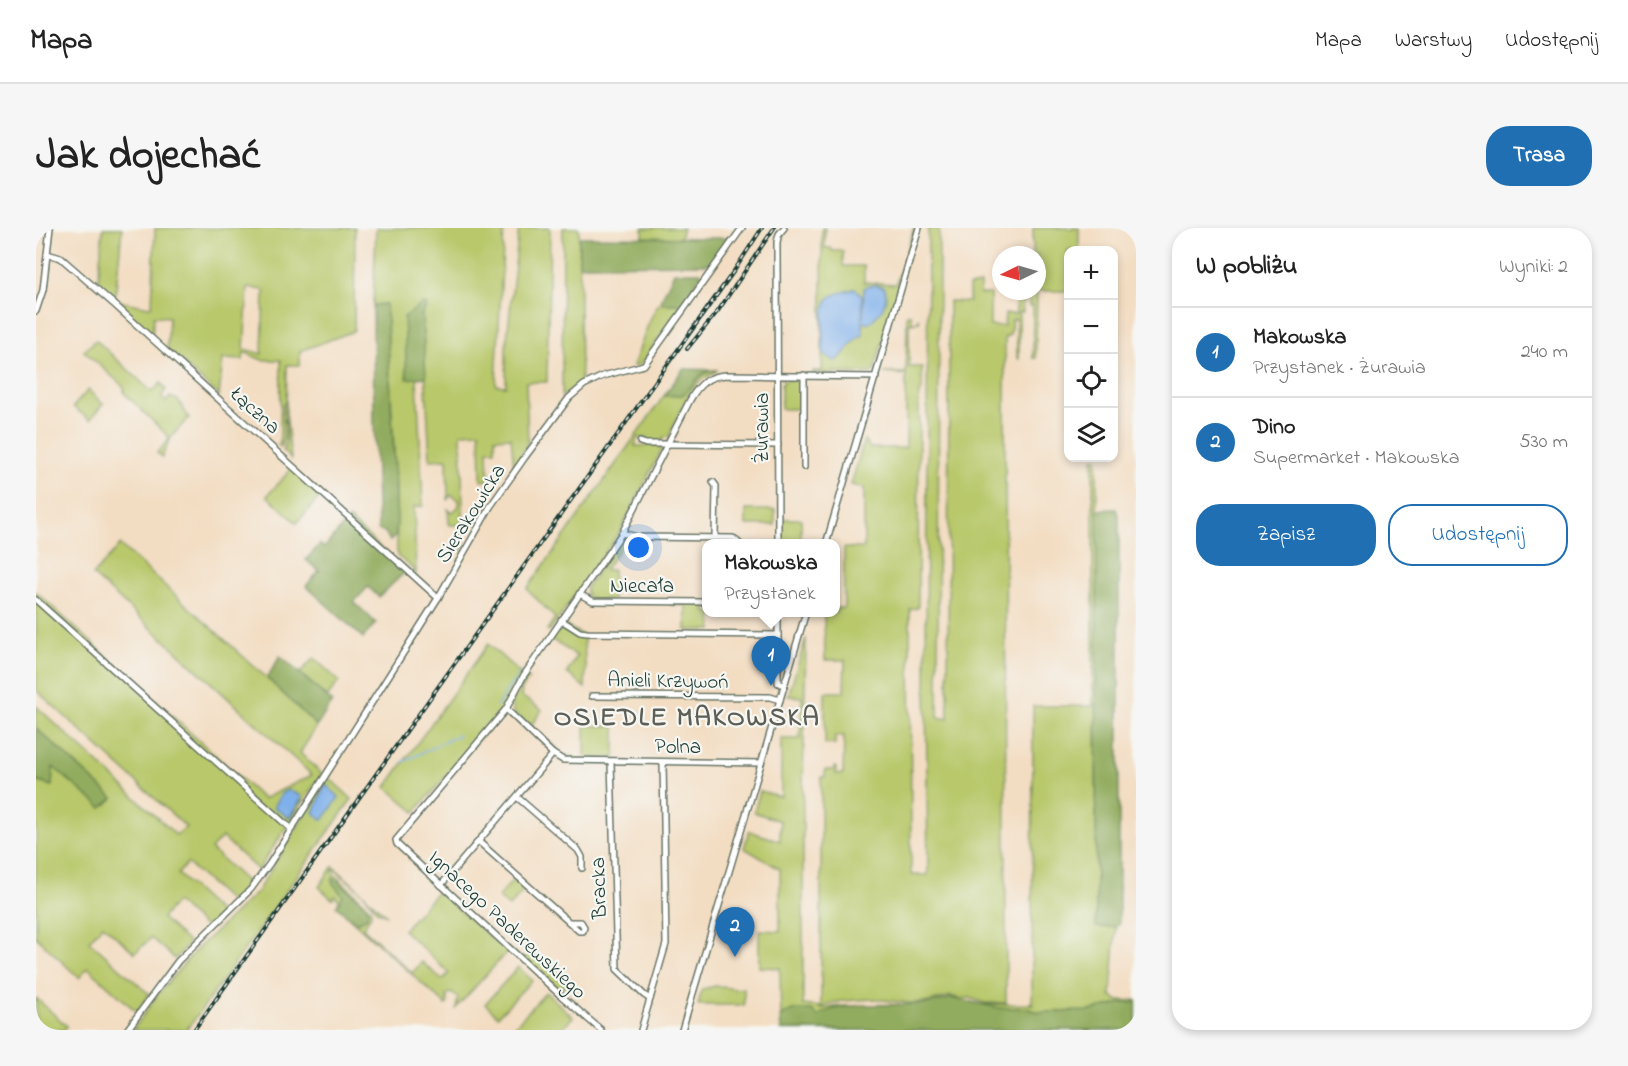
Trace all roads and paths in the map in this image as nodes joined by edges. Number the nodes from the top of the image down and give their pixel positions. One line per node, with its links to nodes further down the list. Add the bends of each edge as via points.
1 (50, 228): 5 (street)
2 (742, 228): 23 (street, Sierakowicka, via 644,365 592,381 569,398 490,507)
3 (784, 228): 8 (street, Żurawia, via 777,242)
4 (919, 228): 11 (street)
5 (47, 254): 7 (street); 23 (street, Łączna, via 61,258 116,306)
6 (770, 310): 8 (street)
7 (36, 311)
8 (778, 312): 9 (street, Żurawia)
9 (777, 375): 10 (street); 13 (street, via 708,379 695,390); 14 (street, Żurawia)
10 (804, 375): 11 (street); 15 (street)
11 (876, 377): 21 (street)
12 (640, 442): 13 (street)
13 (667, 444): 14 (street); 17 (street)
14 (778, 445): 20 (street, Żurawia)
15 (804, 467)
16 (713, 482): 18 (street)
17 (622, 533): 18 (street, via 637,537); 22 (street)
18 (715, 537): 19 (street)
19 (734, 539)
20 (778, 539)
21 (827, 539)
22 (579, 594): 25 (street, Niecała, via 593,601); 28 (street)
23 (438, 598): 39 (street, Sierakowicka)
24 (36, 600): 39 (street)
25 (702, 602)
26 (778, 617): 29 (street)
27 (804, 617): 30 (street)
28 (561, 620): 29 (street, via 587,633); 33 (street)
29 (778, 635): 30 (street, via 778,683)
30 (784, 685): 32 (street)
31 (592, 696): 32 (street, Anieli Krzywoń)
32 (780, 700): 37 (street)
33 (506, 709): 34 (street, Polna); 42 (street, Ignacego Paderewskiego, via 396,840)
34 (553, 754): 35 (street, Polna, via 572,762); 38 (street)
35 (611, 762): 36 (street, Polna); 44 (street, Bracka, via 617,969)
36 (663, 762): 37 (street, Polna); 44 (street, via 666,944)
37 (761, 763): 48 (street)
38 (517, 797): 40 (street); 41 (street, via 576,848)
39 (291, 829): 45 (street, Sierakowicka, via 251,890 178,961)
40 (478, 841): 42 (street); 43 (street)
41 (582, 868)
42 (441, 885): 46 (street, Ignacego Paderewskiego)
43 (569, 922)
44 (650, 999): 47 (street)
45 (127, 1030)
46 (601, 1030)
47 (641, 1030)
48 (682, 1030)

